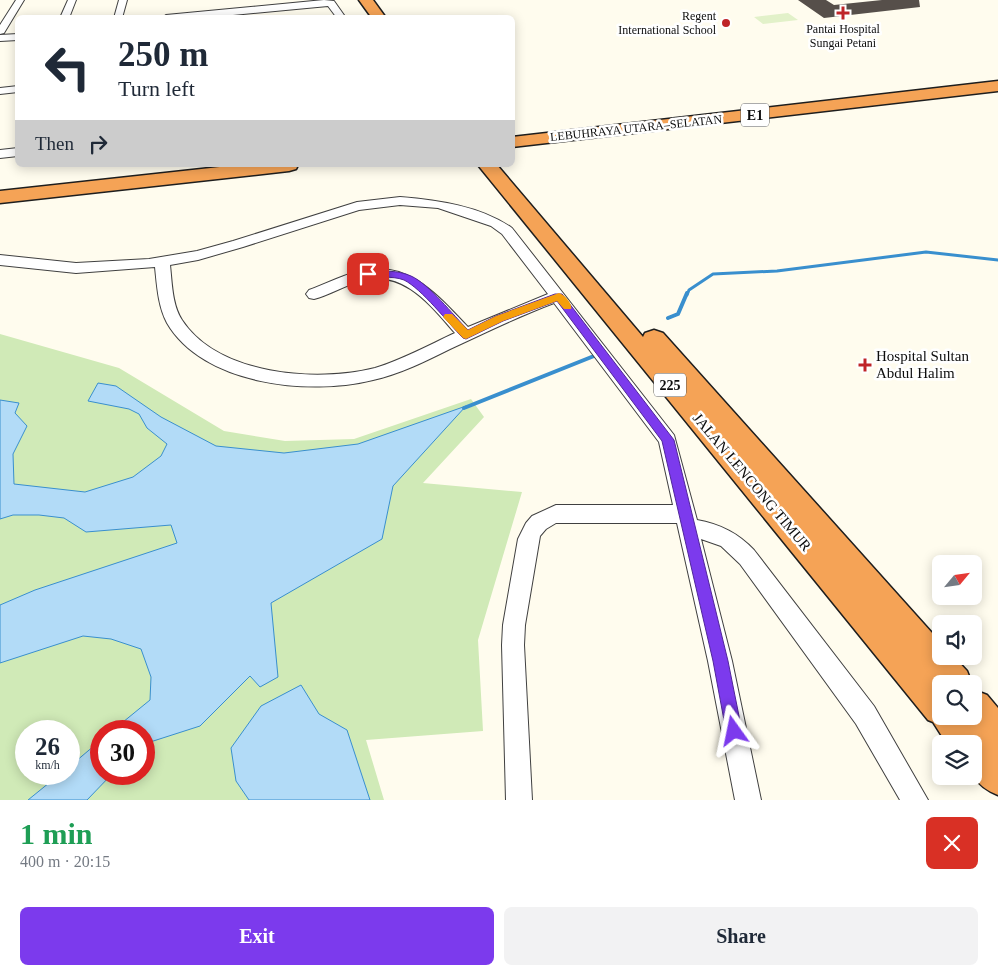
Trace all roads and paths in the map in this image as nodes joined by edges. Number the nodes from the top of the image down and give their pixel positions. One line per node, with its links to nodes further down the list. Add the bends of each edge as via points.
1 (20, 0): 16 (street)
2 (72, 0): 10 (street)
3 (123, 0): 11 (street)
4 (225, 0): 5 (street, via 223,8)
5 (314, 0)
6 (354, 0): 14 (highway)
7 (366, 0): 15 (highway)
8 (331, 4): 9 (street); 12 (street); 13 (street)
9 (170, 12)
10 (65, 15)
11 (119, 15)
12 (260, 15)
13 (340, 15)
14 (365, 15)
15 (377, 15)
16 (1, 30): 17 (street); 18 (street)
17 (15, 30)
18 (15, 36)
19 (998, 75): 21 (highway)
20 (998, 80): 21 (highway, LEBUHRAYA UTARA–SELATAN / E1)
21 (939, 84): 27 (highway, LEBUHRAYA UTARA–SELATAN / E1)
22 (998, 86): 26 (highway, LEBUHRAYA UTARA–SELATAN / E1)
23 (15, 89): 24 (street)
24 (0, 91)
25 (998, 98): 26 (highway, via 938,98)
26 (834, 106): 28 (highway, LEBUHRAYA UTARA–SELATAN / E1)
27 (515, 134)
28 (515, 142)
29 (15, 150): 30 (street)
30 (0, 154)
31 (205, 167): 35 (highway)
32 (271, 167): 36 (highway)
33 (489, 167): 44 (highway, JALAN LENCONG TIMUR / 225)
34 (506, 167): 43 (highway, JALAN LENCONG TIMUR / 225)
35 (0, 189)
36 (0, 197)
37 (0, 260): 38 (street, via 58,268)
38 (162, 262): 40 (street, via 238,244 357,206 400,201 429,202 466,212 507,231); 41 (street, via 171,314 182,332 216,359 265,374 298,380 358,378 389,370)
39 (314, 294): 41 (street, via 368,274 402,276 418,285)
40 (559, 296): 41 (street); 42 (street, via 668,440)
41 (466, 335)
42 (688, 521): 51 (street, via 556,514 541,520 531,532 518,594 513,645); 52 (street); 53 (street, via 725,537 747,557 865,715)
43 (946, 675)
44 (932, 696)
45 (982, 717): 48 (highway)
46 (956, 725): 47 (highway)
47 (965, 735)
48 (998, 736)
49 (982, 756): 50 (highway)
50 (998, 776)
51 (519, 800)
52 (748, 800)
53 (915, 800)

